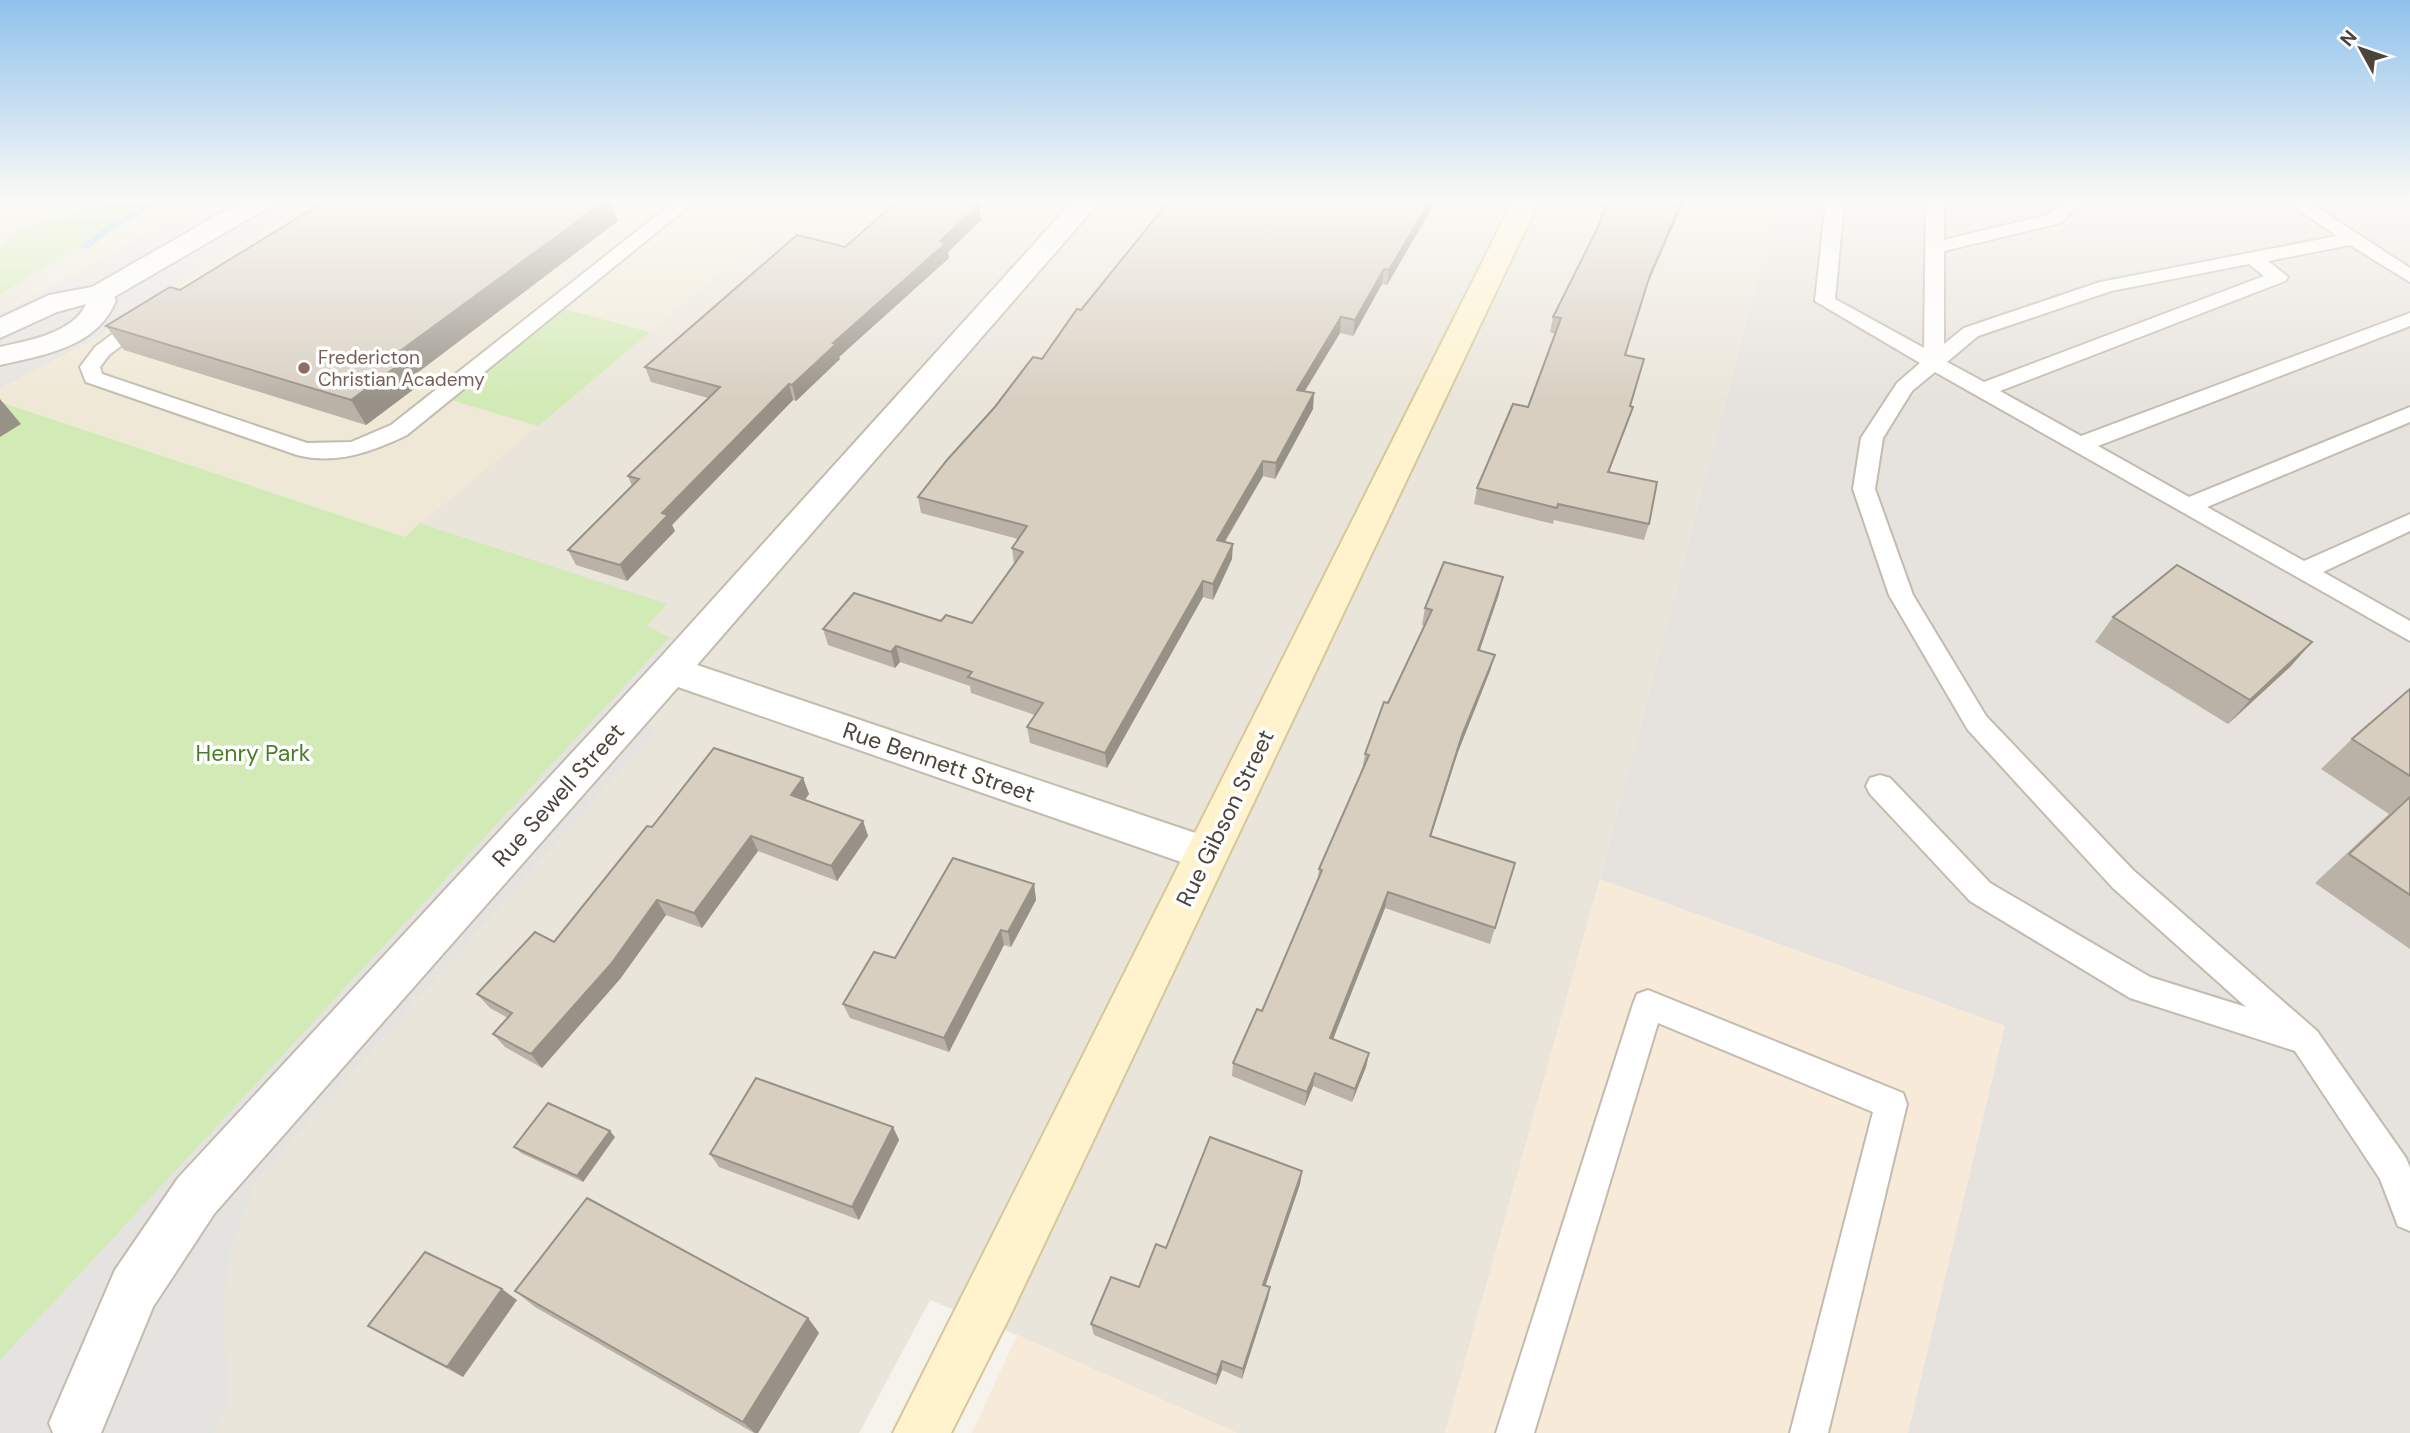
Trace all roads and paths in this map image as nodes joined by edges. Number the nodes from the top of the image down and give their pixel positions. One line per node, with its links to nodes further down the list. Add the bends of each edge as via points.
1 (145, 268): 9 (street)
2 (602, 268): 10 (lane, via 399,430 362,448 332,454 305,450 93,378 90,367 102,351)
3 (1028, 268): 22 (street, Rue Sewell Street)
4 (1493, 268): 24 (main road, Rue Gibson Street)
5 (1828, 268): 14 (lane, via 1825,301)
6 (1934, 268): 14 (lane)
7 (2201, 268): 14 (lane, via 2106,286 1971,332)
8 (2266, 268): 15 (lane, via 2278,277)
9 (98, 295): 12 (street, via 63,300); 13 (street, via 100,311 81,327 43,346)
10 (157, 310)
11 (2410, 319): 17 (lane)
12 (0, 329)
13 (0, 356)
14 (1934, 363): 15 (lane); 25 (lane, via 1904,387 1872,438 1864,489 1901,595 1977,723 2123,879)
15 (1983, 390): 17 (lane)
16 (2410, 414): 18 (lane)
17 (2079, 445): 18 (lane)
18 (2188, 506): 20 (lane)
19 (2410, 522): 20 (lane)
20 (2303, 571): 21 (lane)
21 (2410, 632)
22 (671, 670): 24 (street, Rue Bennett Street); 27 (street, Rue Sewell Street, via 196,1196 134,1289)
23 (1880, 786): 25 (lane, via 1980,892 2141,988)
24 (1207, 854): 28 (main road, Rue Gibson Street)
25 (2306, 1041): 26 (lane, via 2394,1170)
26 (2410, 1214)
27 (77, 1423)
28 (920, 1433)
29 (1515, 1433): 30 (lane, via 1648,1004 1891,1104)
30 (1810, 1433)

